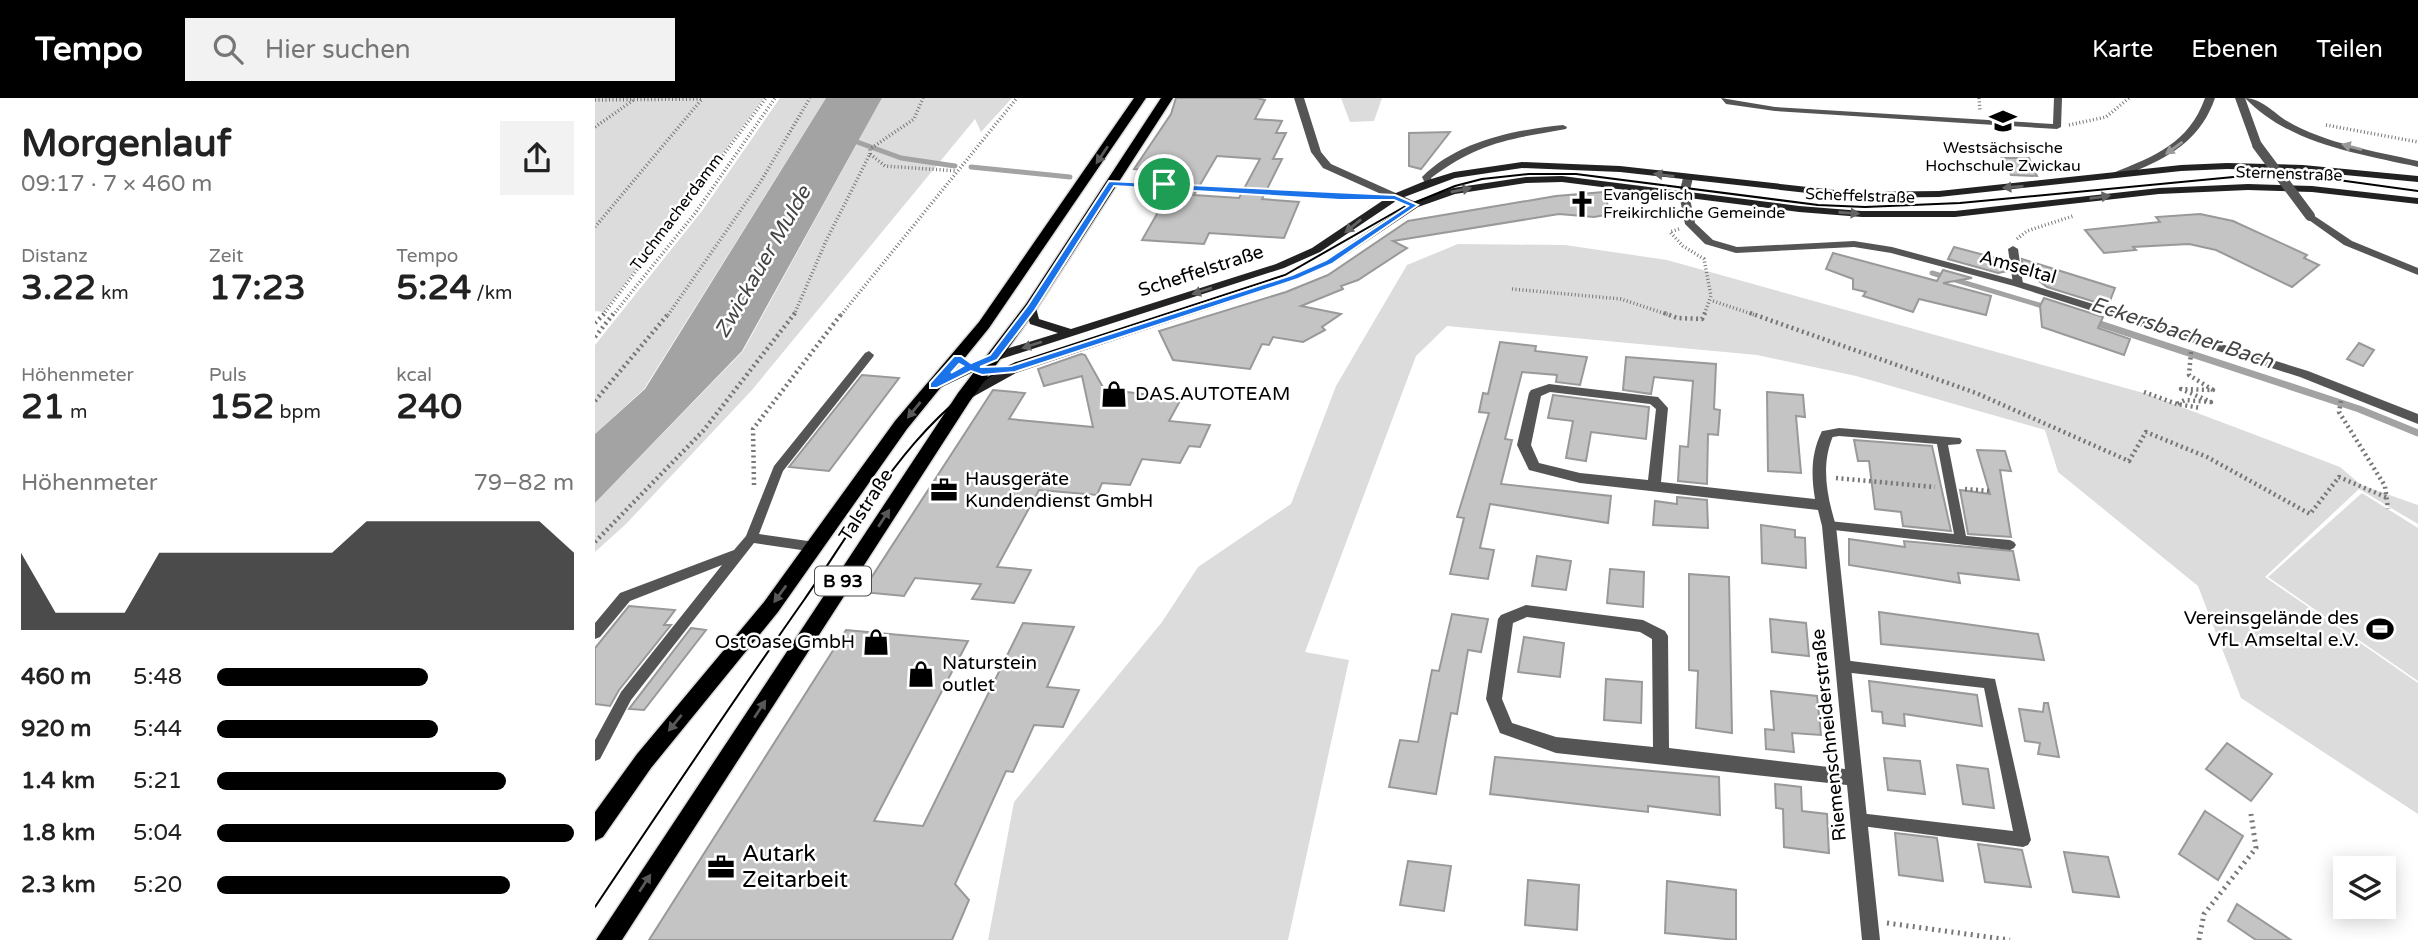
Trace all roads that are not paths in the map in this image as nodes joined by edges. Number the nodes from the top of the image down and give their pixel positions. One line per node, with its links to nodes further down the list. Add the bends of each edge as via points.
1 (1140, 98): 28 (main road, Talstraße / B 93, one-way to 28, via 1014,284)
2 (1167, 98): 24 (main road, Talstraße / B 93)
3 (1299, 98): 18 (street, via 1316,152 1327,166)
4 (1725, 98): 5 (lane, via 1775,109 2057,127)
5 (2058, 98)
6 (2210, 98): 12 (street, Scheffelstraße, one-way to 12, via 2190,136 2162,157)
7 (2240, 98): 22 (street, bridge, via 2257,145 2311,216 2348,243)
8 (2250, 98): 10 (street, Sternenstraße, one-way to 8, via 2311,135 2272,116)
9 (1563, 127): 15 (lane, Scheffelstraße, via 1529,130 1484,143 1449,158 1426,177)
10 (2418, 164)
11 (2227, 166): 12 (street, Scheffelstraße); 14 (street, Sternenstraße, via 2303,167)
12 (2117, 175): 13 (street, Scheffelstraße, one-way to 13, via 1901,195 1798,191)
13 (1688, 178): 15 (street, Scheffelstraße, one-way to 15, via 1522,165); 17 (street, Amseltal)
14 (2418, 179)
15 (1429, 183): 18 (street, Scheffelstraße)
16 (2159, 191): 17 (street, Scheffelstraße, one-way to 16, via 1863,214 1955,214); 19 (street, Sternenstraße, via 2312,189)
17 (1684, 194): 20 (street, Scheffelstraße, one-way to 17, via 1453,191 1526,180 1562,179); 23 (street, Amseltal, via 1690,224 1697,234 1737,250 1854,244)
18 (1395, 197): 20 (street); 25 (street, Scheffelstraße, one-way to 25, via 1316,250 1280,266)
19 (2418, 201)
20 (1414, 205): 29 (street, Scheffelstraße, via 1329,262 1295,277)
21 (2013, 249): 23 (lane)
22 (2418, 272)
23 (2018, 284): 31 (street, Amseltal, via 2304,374)
24 (1031, 307): 25 (street, via 1034,321); 27 (main road, Talstraße / B 93)
25 (1071, 333): 27 (street, Scheffelstraße, one-way to 27)
26 (869, 355): 38 (lane, via 778,469)
27 (994, 357): 28 (main road, Talstraße / B 93)
28 (970, 366): 29 (street, Scheffelstraße); 30 (main road, Talstraße / B 93); 41 (main road, Talstraße / B 93, one-way to 41, via 934,386)
29 (1012, 370): 30 (street, Scheffelstraße)
30 (964, 397): 50 (main road, Talstraße / B 93, one-way to 30)
31 (2418, 419)
32 (1827, 434): 33 (lane, Riemenschneiderstraße); 36 (street, Riemenschneiderstraße, via 1819,447)
33 (1942, 441): 34 (lane, Riemenschneiderstraße); 39 (lane)
34 (1956, 442)
35 (1654, 485): 35 (street, via 1662,408 1654,400 1549,388 1535,393 1524,445 1534,467 1580,478); 36 (street)
36 (1823, 505): 37 (street, Riemenschneiderstraße)
37 (1829, 526): 39 (lane); 44 (street, Riemenschneiderstraße)
38 (751, 537): 41 (lane, Talstraße); 42 (lane)
39 (1961, 540): 40 (lane)
40 (2010, 545)
41 (815, 547): 49 (main road, Talstraße / B 93, one-way to 49, via 644,761)
42 (739, 553): 43 (lane, via 625,597); 45 (lane, via 626,696)
43 (595, 634)
44 (1843, 666): 47 (street, Riemenschneiderstraße); 48 (lane, via 1990,683 2023,840)
45 (595, 754)
46 (1661, 755): 46 (street, via 1660,636 1643,626 1526,611 1506,619 1494,699 1506,728 1556,745); 47 (street)
47 (1854, 778): 48 (street, Riemenschneiderstraße)
48 (1859, 820): 51 (street, Riemenschneiderstraße)
49 (595, 830)
50 (608, 940)
51 (1871, 940)

